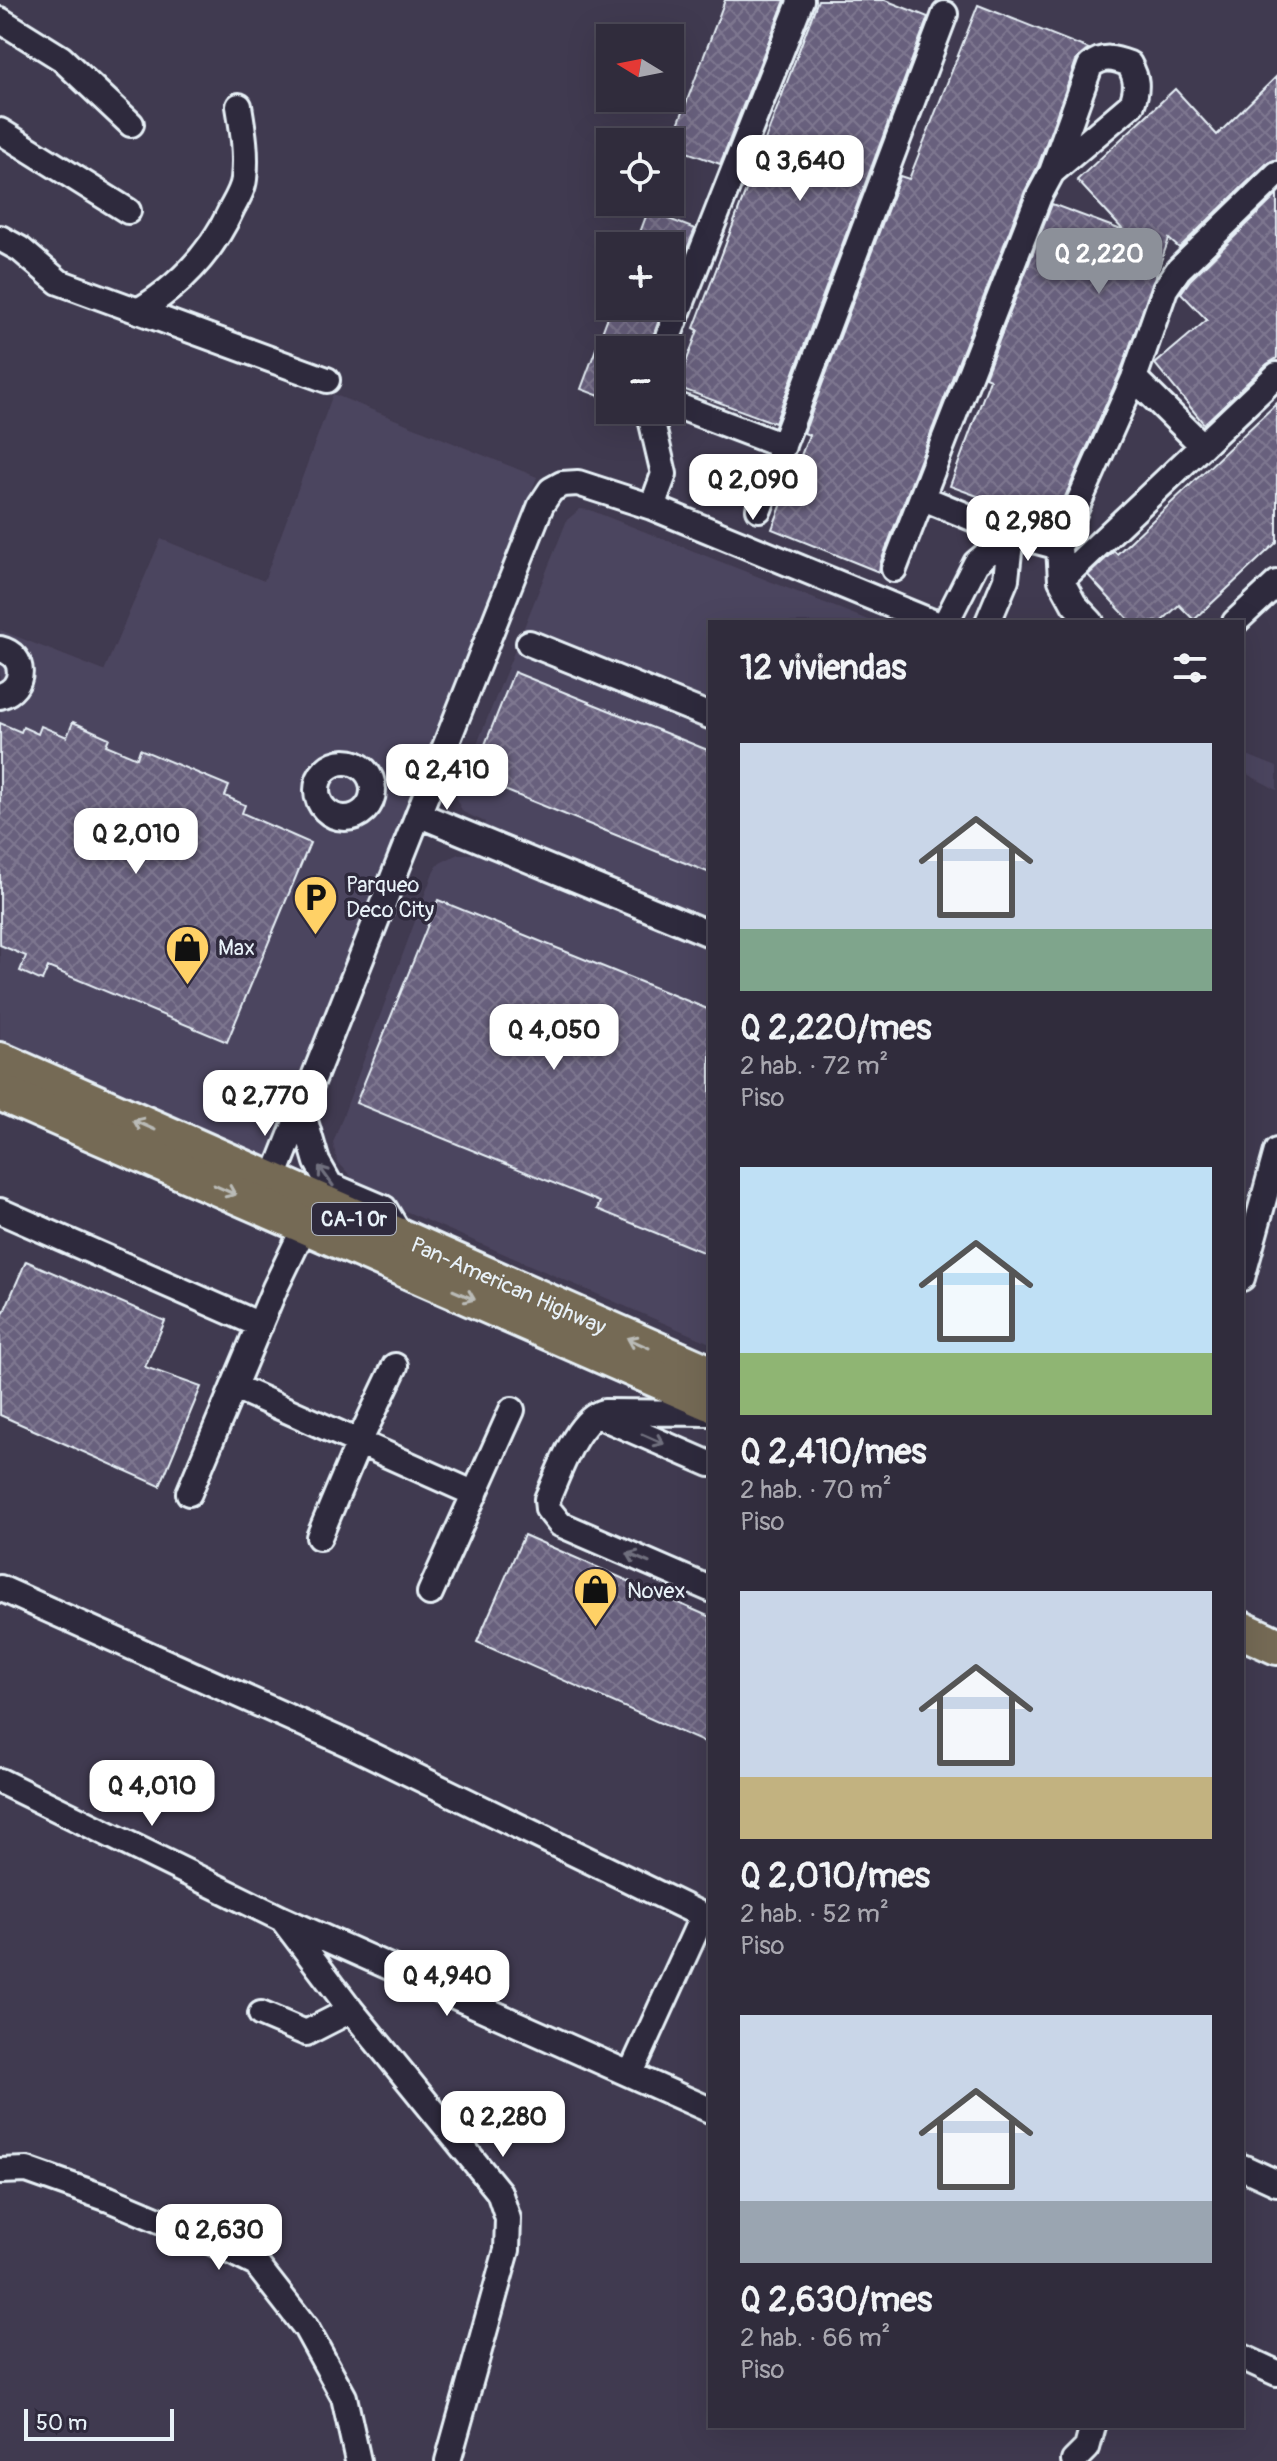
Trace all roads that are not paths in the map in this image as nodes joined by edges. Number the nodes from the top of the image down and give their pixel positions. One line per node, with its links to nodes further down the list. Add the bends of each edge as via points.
1 (801, 0): 12 (street)
2 (945, 14): 19 (street)
3 (0, 20): 5 (street, via 61,58)
4 (239, 106): 11 (street, via 244,183 227,219 187,275)
5 (131, 124)
6 (0, 131): 9 (street)
7 (1052, 172): 7 (street, via 1132,104 1137,92 1129,64 1106,57 1090,66); 20 (street)
8 (1277, 174): 14 (street, via 1171,278)
9 (128, 211)
10 (0, 238): 11 (street, via 59,282)
11 (138, 311): 15 (street)
12 (669, 336)
13 (1277, 375): 18 (street)
14 (1134, 378): 18 (street); 24 (street)
15 (327, 380)
16 (684, 408): 19 (street)
17 (652, 424): 21 (street, via 664,474)
18 (1202, 445): 26 (street)
19 (783, 446): 22 (street)
20 (923, 498): 23 (street); 25 (street)
21 (652, 507): 28 (street); 37 (street, via 578,483 551,490)
22 (759, 509)
23 (1011, 534): 24 (street); 29 (street, via 976,563); 30 (street, via 1006,579)
24 (1059, 547): 26 (street)
25 (894, 569)
26 (1061, 580): 31 (street)
27 (1277, 583): 32 (street)
28 (927, 620)
29 (947, 620)
30 (989, 620)
31 (1089, 620)
32 (1237, 620)
33 (529, 643): 36 (street)
34 (0, 649): 35 (street, via 18,660 21,674 14,689)
35 (0, 696)
36 (708, 715)
37 (420, 815): 38 (street); 41 (street)
38 (708, 933)
39 (0, 1061): 43 (highway, Pan-American Highway / CA-1 Or, one-way to 39)
40 (0, 1092): 45 (highway, Pan-American Highway / CA-1 Or, one-way to 45)
41 (302, 1111): 43 (street); 46 (street, one-way to 41, via 384,1208 330,1185 317,1162)
42 (1277, 1151): 47 (street)
43 (272, 1183): 46 (highway, Pan-American Highway / CA-1 Or)
44 (0, 1211): 48 (street)
45 (305, 1226): 48 (street); 52 (highway, Pan-American Highway / CA-1 Or, one-way to 52)
46 (404, 1241): 50 (highway, Pan-American Highway / CA-1 Or, one-way to 46)
47 (1244, 1271)
48 (260, 1325): 51 (street)
49 (395, 1366): 56 (street)
50 (708, 1373)
51 (235, 1387): 56 (street); 58 (street)
52 (708, 1401)
53 (512, 1410): 59 (street)
54 (708, 1413): 55 (street)
55 (596, 1414): 57 (street, one-way to 57); 62 (street, one-way to 55, via 553,1517 547,1499 583,1424)
56 (359, 1442): 59 (street); 60 (street)
57 (708, 1463)
58 (189, 1493)
59 (475, 1494): 63 (street)
60 (319, 1537)
61 (0, 1588): 69 (street, via 351,1745)
62 (708, 1588)
63 (430, 1593)
64 (1244, 1605): 65 (highway)
65 (1277, 1619)
66 (1244, 1631): 67 (highway)
67 (1277, 1646)
68 (0, 1781): 70 (street)
69 (707, 1917): 73 (street)
70 (282, 1919): 71 (street); 73 (street)
71 (351, 2010): 72 (street, via 306,2033); 82 (street, via 499,2192 508,2219 507,2250)
72 (261, 2014)
73 (631, 2073): 74 (street)
74 (708, 2109)
75 (1244, 2168): 77 (street)
76 (0, 2171): 81 (street, via 27,2170 109,2199 256,2264 306,2328 344,2397)
77 (1277, 2183)
78 (1244, 2358): 79 (street)
79 (1277, 2373)
80 (1092, 2428): 83 (street, via 1087,2448)
81 (358, 2461)
82 (448, 2461)
83 (1074, 2461)

